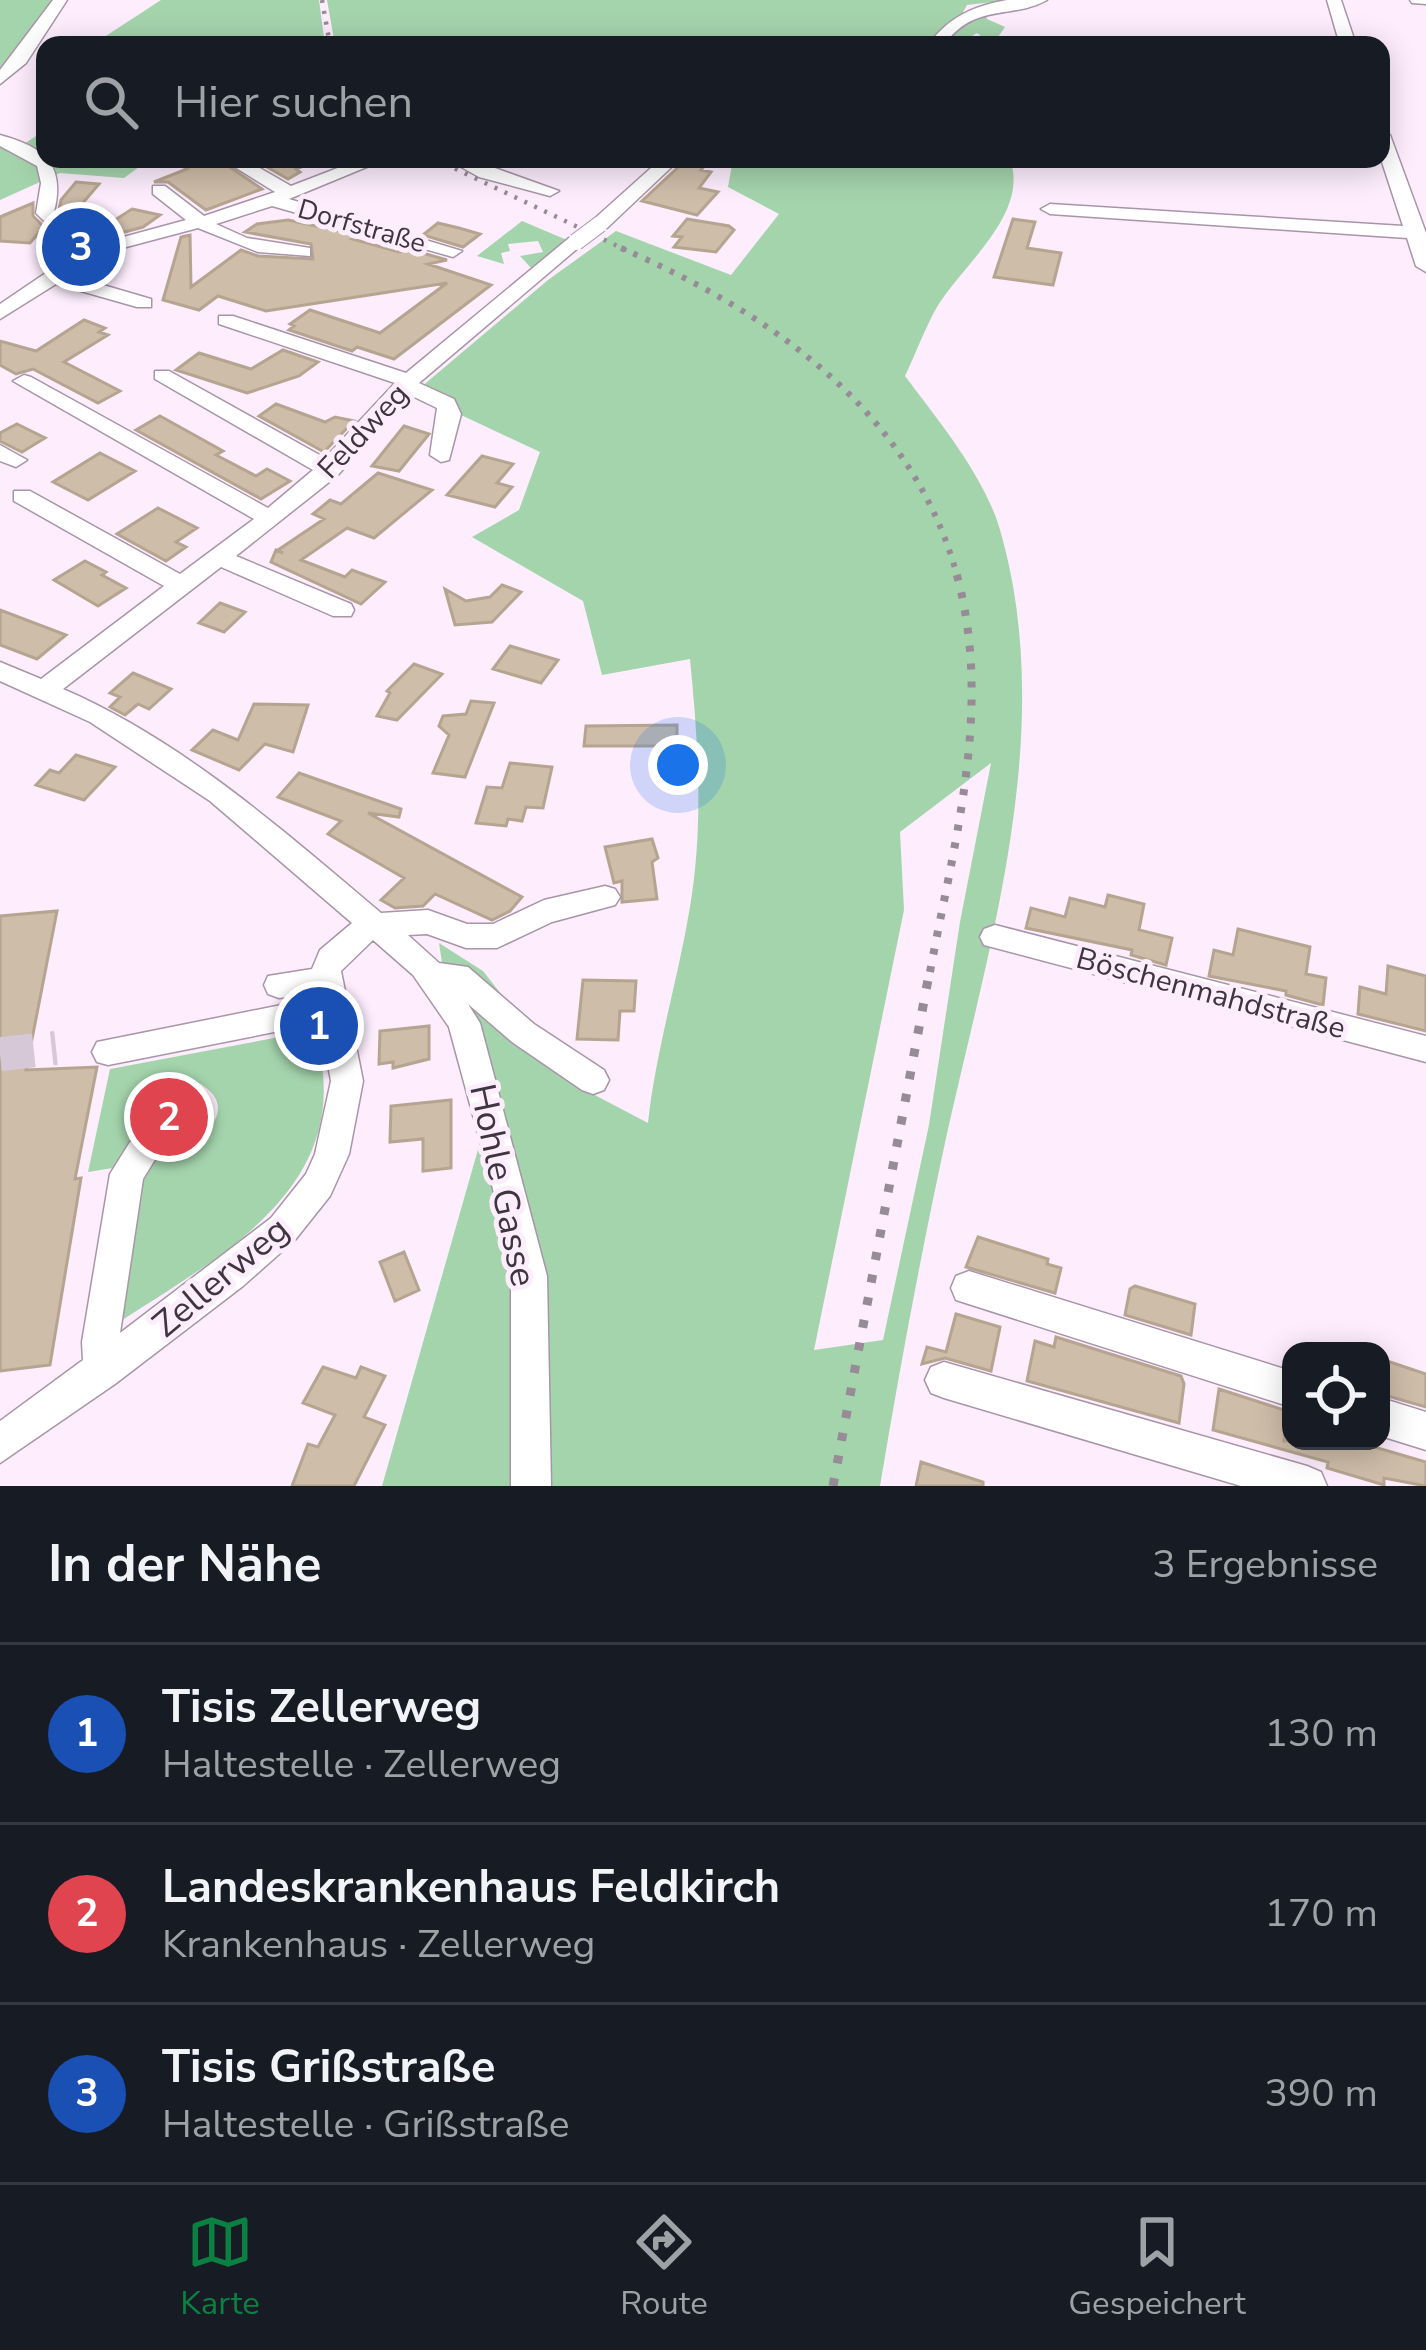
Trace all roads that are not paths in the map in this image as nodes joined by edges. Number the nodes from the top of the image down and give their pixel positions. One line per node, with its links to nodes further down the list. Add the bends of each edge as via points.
1 (60, 0): 6 (street)
2 (1040, 0): 4 (street, via 977,11)
3 (1334, 0): 5 (street)
4 (941, 36)
5 (1345, 36)
6 (0, 80)
7 (0, 140): 8 (street)
8 (36, 154)
9 (1390, 160): 22 (street)
10 (50, 168): 23 (street, via 45,213)
11 (242, 168): 19 (street)
12 (341, 168): 16 (street)
13 (349, 168): 16 (street)
14 (475, 168): 18 (street)
15 (661, 168): 33 (street, Feldweg, bridge)
16 (334, 173): 19 (street, Dorfstraße)
17 (159, 190): 21 (street)
18 (550, 191)
19 (280, 196): 21 (street, Dorfstraße); 24 (street, Dorfstraße)
20 (1050, 209): 22 (street)
21 (199, 223): 23 (street, Dorfstraße); 25 (street, via 250,246)
22 (1417, 233): 26 (street)
23 (73, 249): 27 (street)
24 (453, 251)
25 (304, 252)
26 (1426, 266)
27 (51, 276): 28 (street); 29 (street)
28 (144, 303)
29 (0, 314)
30 (226, 320): 33 (street)
31 (162, 375): 35 (street)
32 (24, 382): 37 (street)
33 (407, 383): 34 (street, via 446,404); 35 (street, Feldweg)
34 (440, 455)
35 (330, 470): 37 (street, Feldweg)
36 (22, 496): 39 (street)
37 (270, 518): 38 (street, Feldweg)
38 (218, 557): 39 (street, Feldweg); 40 (street)
39 (181, 585): 42 (street, Feldweg)
40 (342, 610)
41 (0, 671): 42 (street, Hohle Gasse)
42 (45, 689): 44 (street, Hohle Gasse, via 202,780)
43 (605, 897): 44 (street, via 544,912 497,937 428,922)
44 (370, 925): 46 (street, Hohle Gasse); 48 (street, via 331,959)
45 (995, 938): 49 (street, Böschenmahdstraße)
46 (432, 975): 51 (street, via 457,976); 60 (street, Hohle Gasse, via 476,1056 522,1233)
47 (280, 985): 48 (street)
48 (328, 994): 50 (street); 54 (street, Zellerweg, via 346,1081 342,1112 332,1154 291,1238)
49 (1426, 1049)
50 (108, 1052)
51 (593, 1080)
52 (142, 1153): 54 (street, via 127,1174)
53 (969, 1288): 56 (street)
54 (102, 1370): 59 (street, Zellerweg)
55 (944, 1381): 61 (street)
56 (1282, 1386)
57 (1390, 1420): 58 (street)
58 (1426, 1431)
59 (0, 1444)
60 (531, 1486)
61 (1307, 1486)

